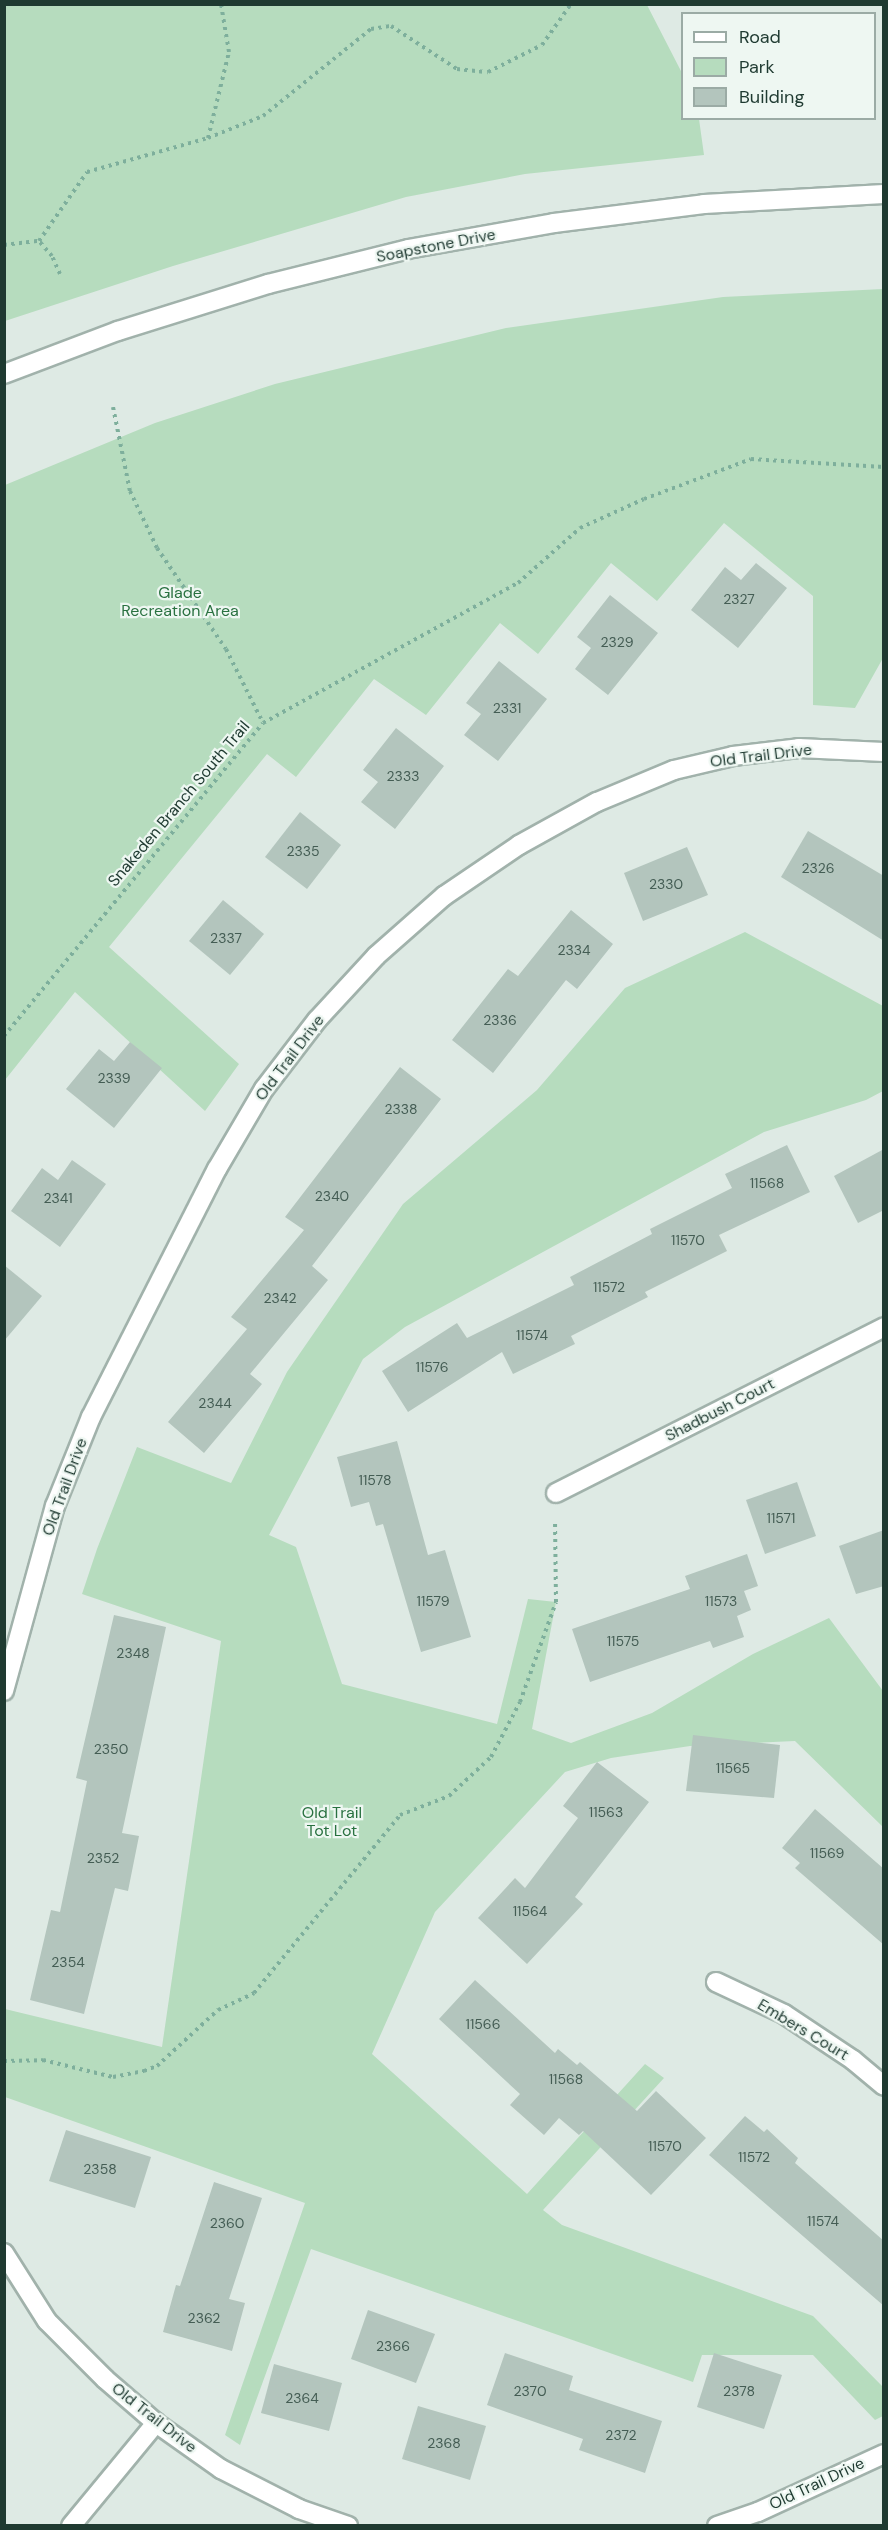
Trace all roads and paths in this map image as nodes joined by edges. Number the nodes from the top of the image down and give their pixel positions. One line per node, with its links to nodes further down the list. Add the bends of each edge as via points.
1 (221, 4): 3 (path, via 229,52)
2 (571, 4): 3 (path, via 542,45 488,72 457,69 391,26 371,29 263,116)
3 (208, 138): 5 (path, via 87,172)
4 (884, 194): 8 (street, Soapstone Drive, via 704,204 554,223 408,249 118,330)
5 (39, 241): 6 (path); 7 (path)
6 (4, 245)
7 (60, 274)
8 (4, 374)
9 (113, 407): 11 (path, Snakeden Branch South Trail, via 130,491 157,549 226,649)
10 (884, 467): 11 (path, via 751,459 644,499 580,528 518,583)
11 (263, 723): 13 (path, Snakeden Branch South Trail)
12 (884, 752): 16 (street, Old Trail Drive, via 799,748 733,756 674,770 597,802 519,845 444,896 376,956 317,1020 264,1089 217,1169 91,1417 55,1506)
13 (4, 1036)
14 (884, 1327): 15 (street, Shadbush Court)
15 (556, 1493): 18 (path, via 556,1602 520,1702 491,1757 449,1796 400,1815 254,1993 218,2010 157,2066 112,2078 43,2060)
16 (4, 1691)
17 (716, 1982): 19 (street, Embers Court, via 784,2014)
18 (4, 2061)
19 (884, 2086)
20 (4, 2253): 21 (street, Old Trail Drive, via 47,2321)
21 (156, 2423): 23 (street); 24 (street, Old Trail Drive, via 221,2469 299,2509)
22 (884, 2454): 25 (street, Old Trail Drive, via 758,2512)
23 (71, 2526)
24 (348, 2526)
25 (717, 2526)

